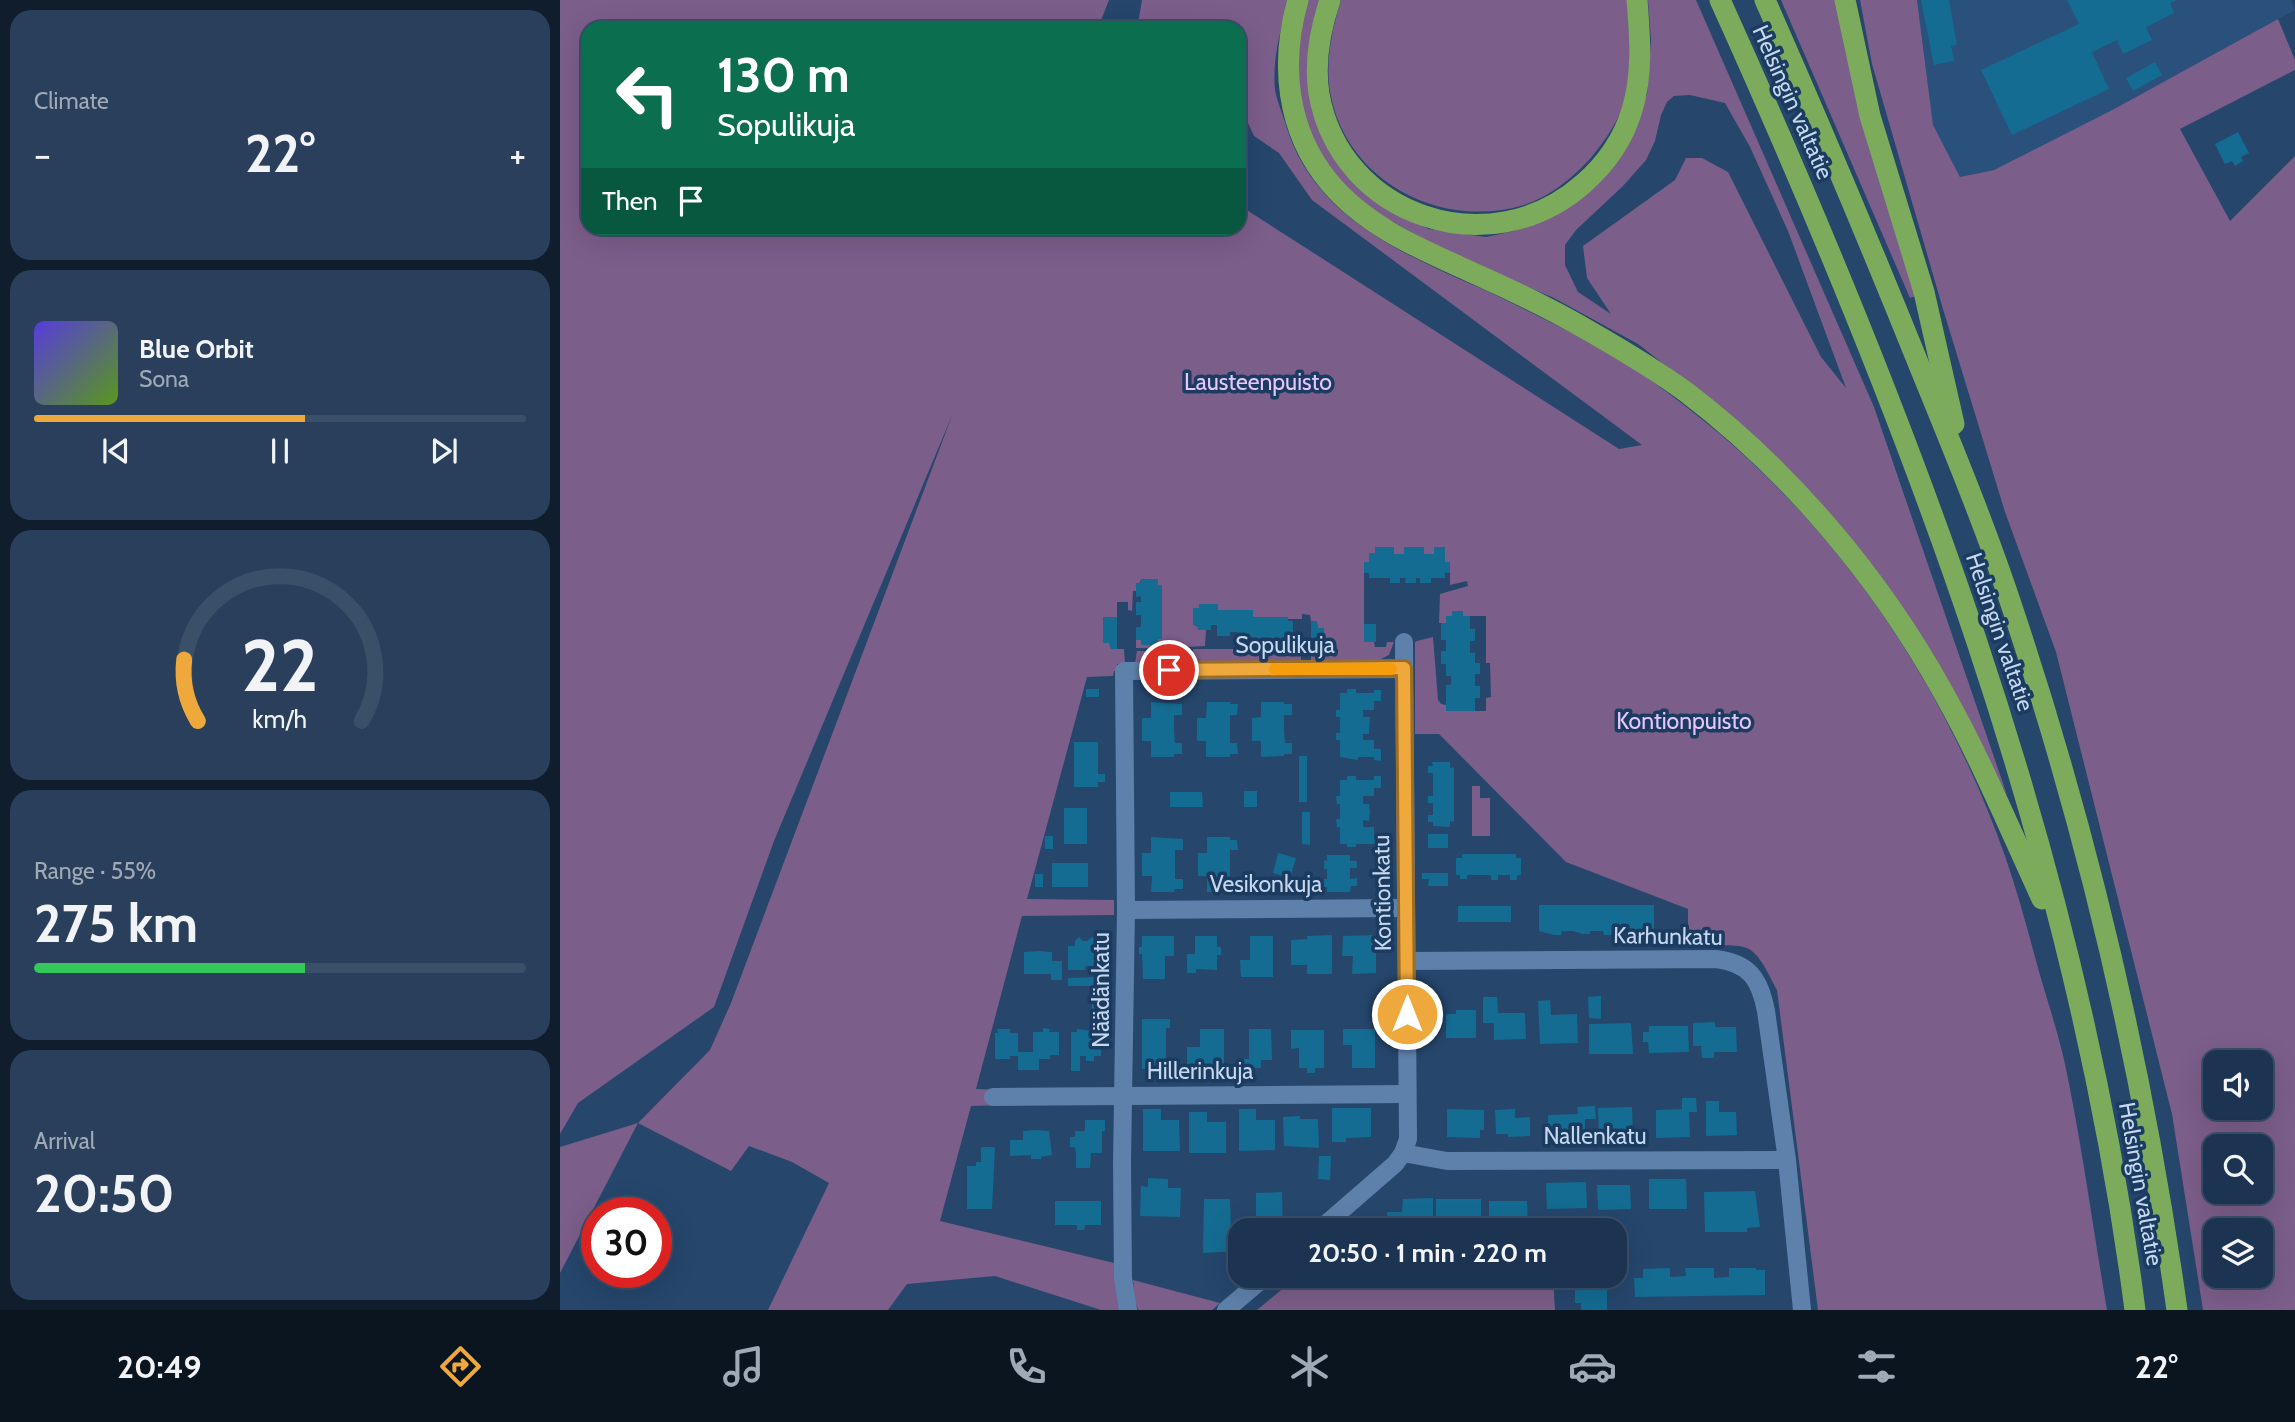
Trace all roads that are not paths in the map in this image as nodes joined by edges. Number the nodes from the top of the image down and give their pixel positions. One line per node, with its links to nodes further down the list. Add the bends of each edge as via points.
1 (1298, 0): 13 (highway, via 1288,47 1289,94 1302,138 1322,174 1352,207 1392,234 1536,302 1639,361 1685,391 1771,466 1858,564 1942,690)
2 (1330, 0): 3 (highway, via 1320,35 1318,78 1324,111 1341,150 1375,188 1406,209 1438,222 1473,226 1543,211 1574,192 1611,154 1635,96 1641,44)
3 (1637, 0)
4 (1720, 0): 13 (highway, Helsingin valtatie, via 1900,424 1994,688)
5 (1765, 0): 7 (highway, Helsingin valtatie)
6 (1845, 0): 7 (highway, via 1870,116 1924,292)
7 (1969, 488): 26 (highway, Helsingin valtatie, via 2015,615 2098,898 2126,1019)
8 (1404, 642): 9 (street, Kontionkatu)
9 (1404, 668): 10 (street, Sopulikuja); 11 (street, Kontionkatu)
10 (1124, 671): 12 (street, Näädänkatu)
11 (1406, 908): 12 (street, Vesikonkuja); 14 (street, Kontionkatu)
12 (1126, 910): 17 (street, Näädänkatu)
13 (2065, 950): 25 (highway, Helsingin valtatie, via 2124,1221)
14 (1407, 961): 15 (street, Kontionkatu); 19 (street, Karhunkatu, via 1732,961 1745,968 1763,994)
15 (1407, 1094): 17 (street, Hillerinkuja); 18 (street, Kontionkatu, via 1408,1139)
16 (993, 1097): 17 (street, Hillerinkuja)
17 (1124, 1097): 22 (street, Näädänkatu, via 1123,1278)
18 (1403, 1153): 19 (street, Nallenkatu, via 1447,1161); 20 (street)
19 (1787, 1160): 24 (street, Karhunkatu)
20 (1333, 1218)
21 (1252, 1288): 23 (street)
22 (1128, 1310)
23 (1226, 1310)
24 (1802, 1310)
25 (2135, 1310)
26 (2177, 1310)

